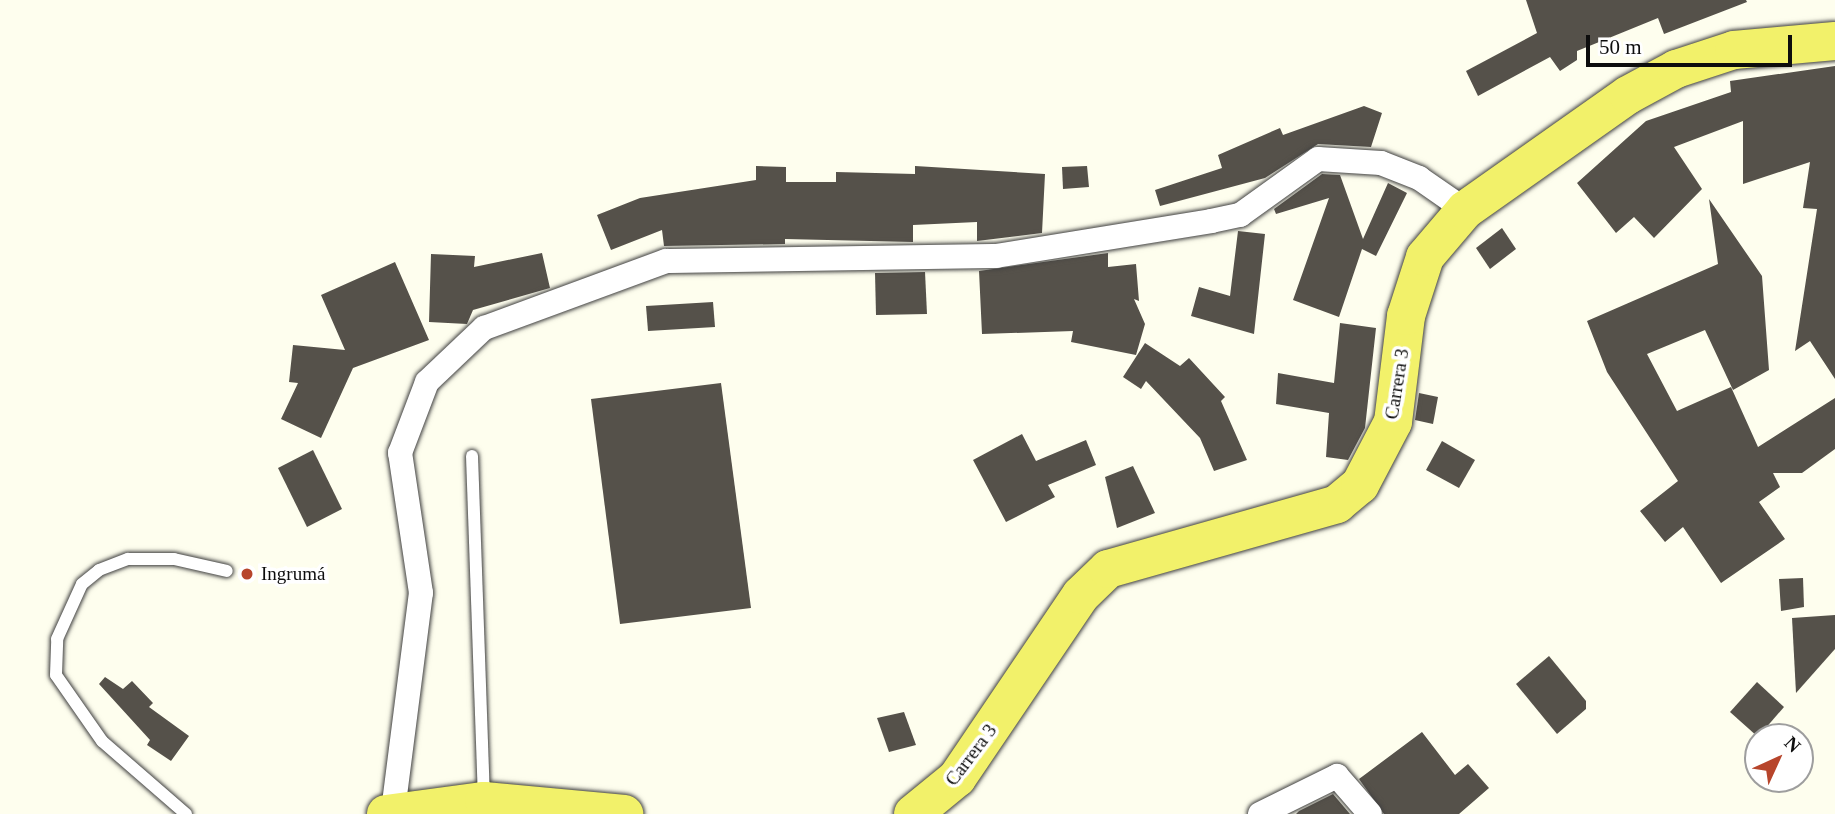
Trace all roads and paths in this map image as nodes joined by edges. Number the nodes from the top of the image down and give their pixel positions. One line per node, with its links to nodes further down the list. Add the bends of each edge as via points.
1 (1835, 41): 2 (main road, Carrera 3, via 1734,50 1676,69 1628,95)
2 (1465, 210): 6 (street, via 1419,178 1381,163 1318,159 1240,215 1211,221 996,256 666,261 484,328 427,382 400,453 421,593); 9 (main road, Carrera 3, via 1425,257 1406,316 1393,422 1360,485 1336,504 1108,569 1081,595 957,778)
3 (472, 456): 5 (lane)
4 (227, 571): 7 (lane, via 174,559 128,559 99,569 82,584 57,639 56,675 102,741)
5 (484, 801): 6 (main road); 8 (main road)
6 (390, 812)
7 (186, 814)
8 (624, 814)
9 (913, 814)
10 (1260, 814): 11 (street, via 1337,776)
11 (1370, 814)

